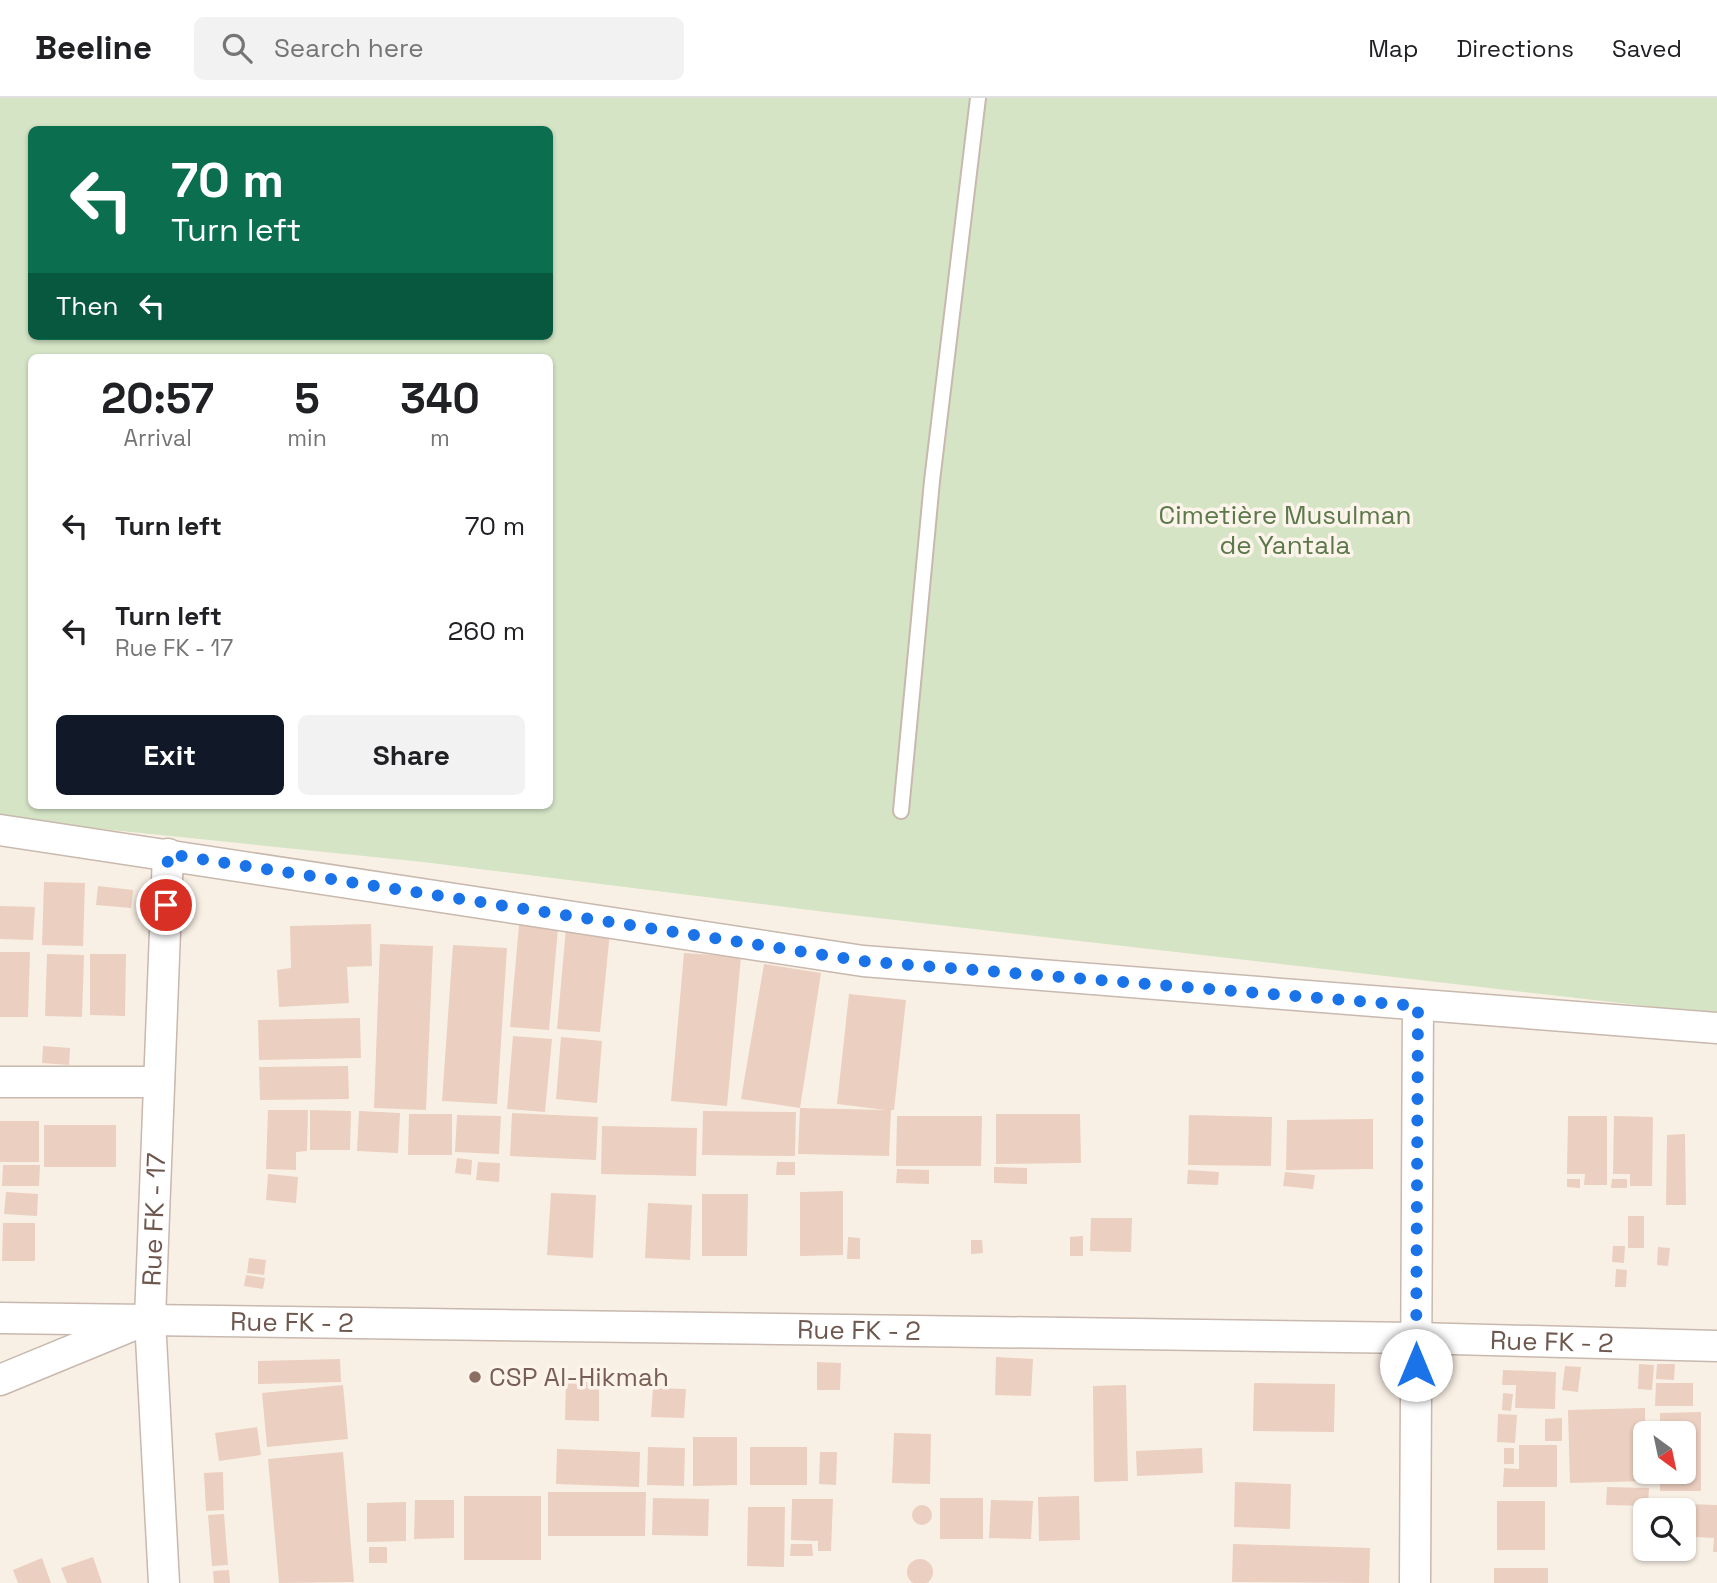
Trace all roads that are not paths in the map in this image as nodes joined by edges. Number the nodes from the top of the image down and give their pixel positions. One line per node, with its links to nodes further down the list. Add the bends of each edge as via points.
1 (978, 98): 2 (lane, via 932,481)
2 (901, 811)
3 (0, 830): 4 (street)
4 (168, 854): 5 (street, via 863,961); 8 (street, Rue FK - 17)
5 (1418, 1006): 6 (street); 11 (street)
6 (1717, 1028)
7 (0, 1082): 8 (street)
8 (159, 1082): 10 (street, Rue FK - 17)
9 (0, 1318): 10 (street, Rue FK - 2)
10 (150, 1319): 11 (street, Rue FK - 2); 13 (street); 14 (street, Rue FK - 17)
11 (1416, 1338): 12 (street, Rue FK - 2); 15 (street)
12 (1717, 1346)
13 (0, 1380)
14 (164, 1583)
15 (1415, 1583)

